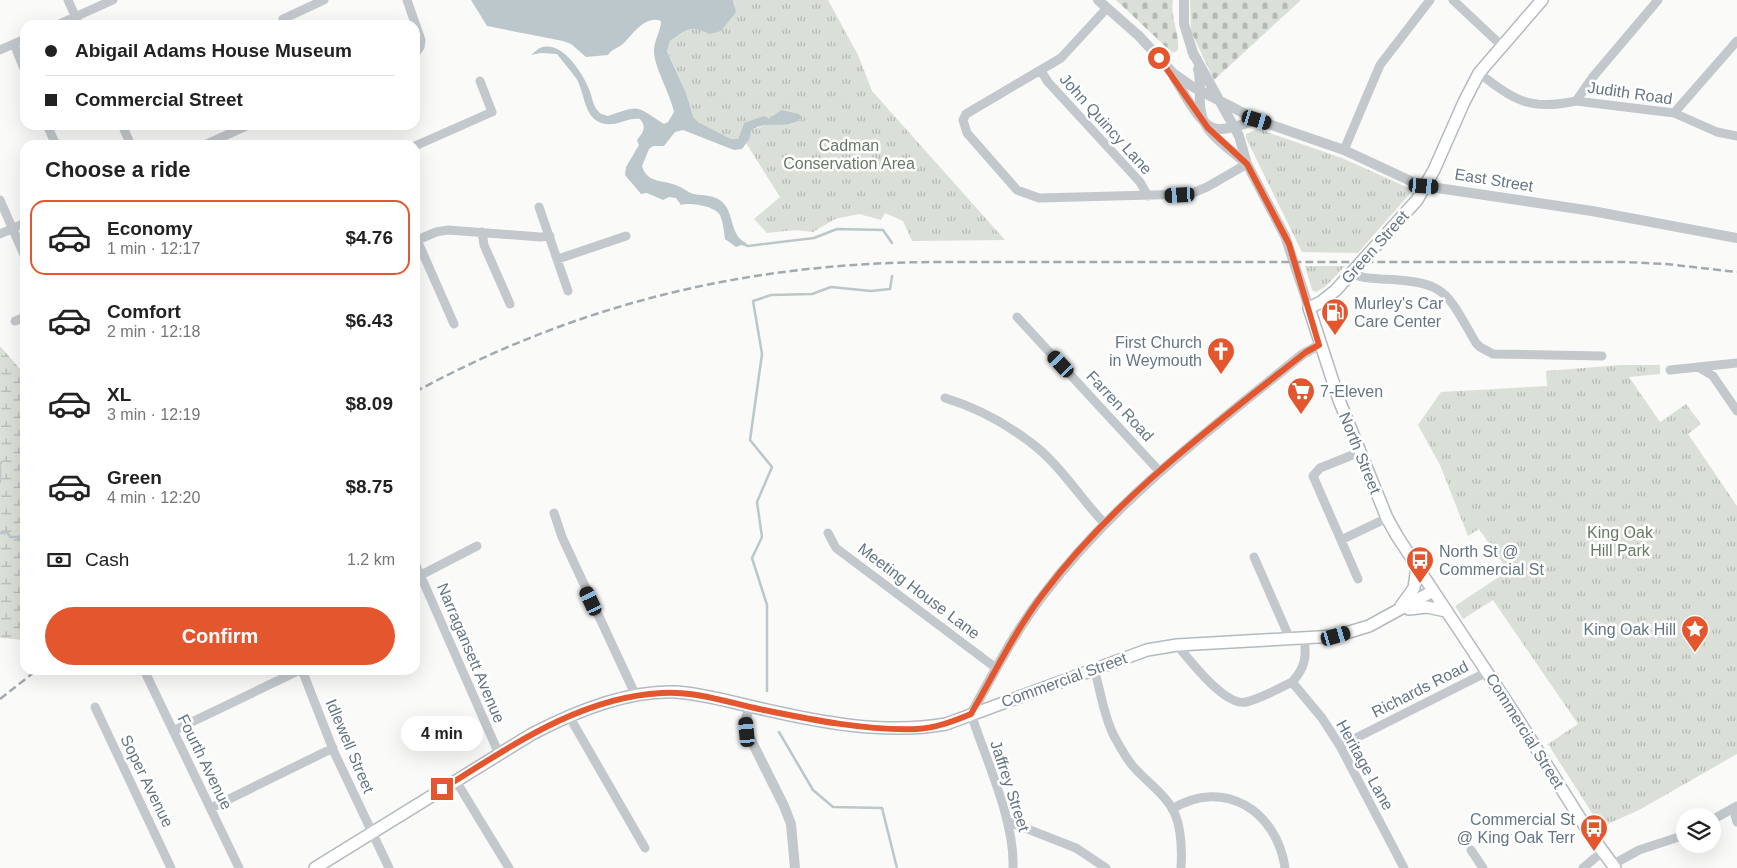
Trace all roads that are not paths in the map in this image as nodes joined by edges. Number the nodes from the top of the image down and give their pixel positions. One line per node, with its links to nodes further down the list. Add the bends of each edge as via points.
1 (68, 0): 13 (street)
2 (113, 0): 14 (street)
3 (324, 0): 12 (street)
4 (407, 0): 15 (street)
5 (1098, 0): 11 (street)
6 (1184, 0): 21 (street, North Street, via 1184,24)
7 (1430, 0): 38 (street, via 1380,65)
8 (1453, 0): 19 (street)
9 (1542, 0): 19 (main road, Green Street)
10 (1658, 0): 29 (street)
11 (1107, 8): 23 (street); 24 (street, via 1061,58)
12 (283, 19)
13 (77, 20)
14 (79, 20)
15 (414, 20)
16 (20, 41): 18 (street)
17 (1737, 41): 30 (street)
18 (14, 44): 20 (street); 22 (street)
19 (1503, 47): 25 (main road, Green Street)
20 (0, 50)
21 (1192, 51): 27 (street, North Street); 28 (street, North Street)
22 (20, 59)
23 (1168, 68): 27 (street, East Street); 32 (street)
24 (1041, 72): 41 (street, John Quincy Lane, via 1140,182); 41 (street, via 966,114 963,120 967,133 1017,190 1030,196)
25 (1479, 73): 29 (street, Judith Road, via 1501,91 1538,106); 40 (main road, Green Street)
26 (480, 80): 37 (street, via 492,112)
27 (1201, 92): 28 (street, East Street); 32 (street, North Street, via 1200,110)
28 (1219, 100): 31 (street, East Street); 33 (street, North Street)
29 (1576, 101): 30 (street, Judith Road)
30 (1674, 112): 35 (street, Judith Road, via 1717,132)
31 (1257, 120): 33 (street); 38 (street, East Street)
32 (1204, 123): 33 (street, via 1215,129); 39 (street, North Street)
33 (1233, 126): 39 (street, North Street)
34 (238, 130): 36 (street)
35 (1737, 136)
36 (215, 140)
37 (420, 144)
38 (1344, 150): 40 (street, East Street)
39 (1247, 164): 41 (street, via 1190,194); 58 (street, North Street, via 1289,244)
40 (1424, 186): 50 (street, East Street, via 1650,220); 55 (main road, Green Street, via 1417,200)
41 (1148, 196)
42 (0, 200): 45 (street)
43 (539, 207): 48 (street)
44 (20, 225): 45 (street)
45 (12, 229): 47 (street); 52 (street)
46 (482, 232): 48 (street); 51 (street, via 444,230); 57 (street, via 484,245)
47 (0, 234)
48 (550, 236): 54 (street)
49 (626, 236): 54 (street)
50 (1737, 238)
51 (420, 239)
52 (20, 246)
53 (420, 250): 62 (street)
54 (558, 259): 56 (street)
55 (1352, 272): 58 (main road, Green Street, via 1331,294); 64 (street, via 1364,278 1419,282 1440,290 1454,303 1480,347 1501,355)
56 (568, 291)
57 (510, 304)
58 (1309, 308): 63 (main road, North Street)
59 (1017, 317): 71 (street, Farren Road)
60 (20, 319): 61 (street)
61 (15, 321)
62 (454, 324)
63 (1319, 345): 70 (main road, North Street); 71 (street, via 1297,359)
64 (1602, 356)
65 (1737, 364): 66 (street)
66 (1698, 367): 67 (street); 69 (street, via 1713,376)
67 (1670, 370)
68 (945, 398): 74 (street, via 993,418 1031,443)
69 (1737, 411)
70 (1360, 452): 73 (main road, North Street); 76 (street, via 1320,468 1313,476)
71 (1160, 472): 74 (street)
72 (554, 513): 95 (street, via 562,537)
73 (1387, 518): 76 (street); 79 (main road, North Street)
74 (1105, 524): 88 (street, via 1044,593)
75 (828, 533): 88 (street, Meeting House Lane, via 836,548)
76 (1341, 540): 81 (street)
77 (477, 546): 80 (street)
78 (1254, 557): 86 (street)
79 (1417, 567): 82 (main road, North Street); 83 (main road, via 1414,588)
80 (421, 575): 103 (street, Narragansett Avenue)
81 (1358, 580)
82 (1434, 593): 83 (main road, Commercial Street); 84 (main road, Commercial Street)
83 (1398, 610): 84 (main road, via 1427,607); 85 (main road, Commercial Street, via 1369,626 1336,636)
84 (1446, 611): 90 (main road, Commercial Street)
85 (1304, 638): 86 (main road, Commercial Street); 94 (street, via 1304,665)
86 (1290, 639): 87 (main road, Commercial Street)
87 (1177, 645): 89 (main road, Commercial Street, via 1147,650); 94 (street, via 1213,685 1236,702 1246,702)
88 (996, 668): 98 (street)
89 (1094, 669): 98 (main road, Commercial Street); 107 (street, via 1114,736 1132,765)
90 (1487, 672): 101 (street, Richards Road); 115 (main road, Commercial Street)
91 (146, 675): 100 (street, Fourth Avenue)
92 (291, 675): 100 (street)
93 (303, 675): 102 (street, Idlewell Street)
94 (1292, 682): 101 (street, Heritage Lane)
95 (636, 696): 96 (main road, Commercial Street, via 676,692); 99 (main road, Commercial Street)
96 (749, 706): 98 (main road, Commercial Street, via 810,719 903,729 946,724); 123 (street, via 747,732 791,824)
97 (95, 707): 118 (street, Soper Avenue)
98 (971, 714): 109 (street, Jaffrey Street)
99 (569, 716): 103 (main road, Commercial Street); 113 (street)
100 (173, 731): 106 (street, Fourth Avenue)
101 (1340, 746): 127 (street, Heritage Lane)
102 (333, 748): 106 (street); 111 (street, Idlewell Street)
103 (499, 754): 104 (main road, Commercial Street)
104 (456, 781): 111 (main road, Commercial Street); 122 (street)
105 (1735, 807): 108 (street); 110 (street)
106 (211, 808): 119 (street, Fourth Avenue)
107 (1172, 809): 125 (street, via 1181,838); 126 (street, via 1201,796 1219,796 1240,802 1261,816 1273,832 1282,850)
108 (1721, 815)
109 (1007, 821): 116 (street, Jaffrey Street); 124 (street, via 1076,848)
110 (1737, 822)
111 (371, 834): 120 (main road, Commercial Street); 121 (street, Idlewell Street)
112 (1676, 838): 117 (street, via 1639,850)
113 (645, 848)
114 (1471, 850): 128 (street)
115 (1602, 852): 117 (main road, Commercial Street); 129 (street)
116 (1014, 867)
117 (1614, 867)
118 (171, 868)
119 (240, 868)
120 (315, 868)
121 (389, 868)
122 (509, 868)
123 (795, 868)
124 (1106, 868)
125 (1181, 868)
126 (1285, 868)
127 (1404, 868)
128 (1483, 868)
129 (1583, 868)

